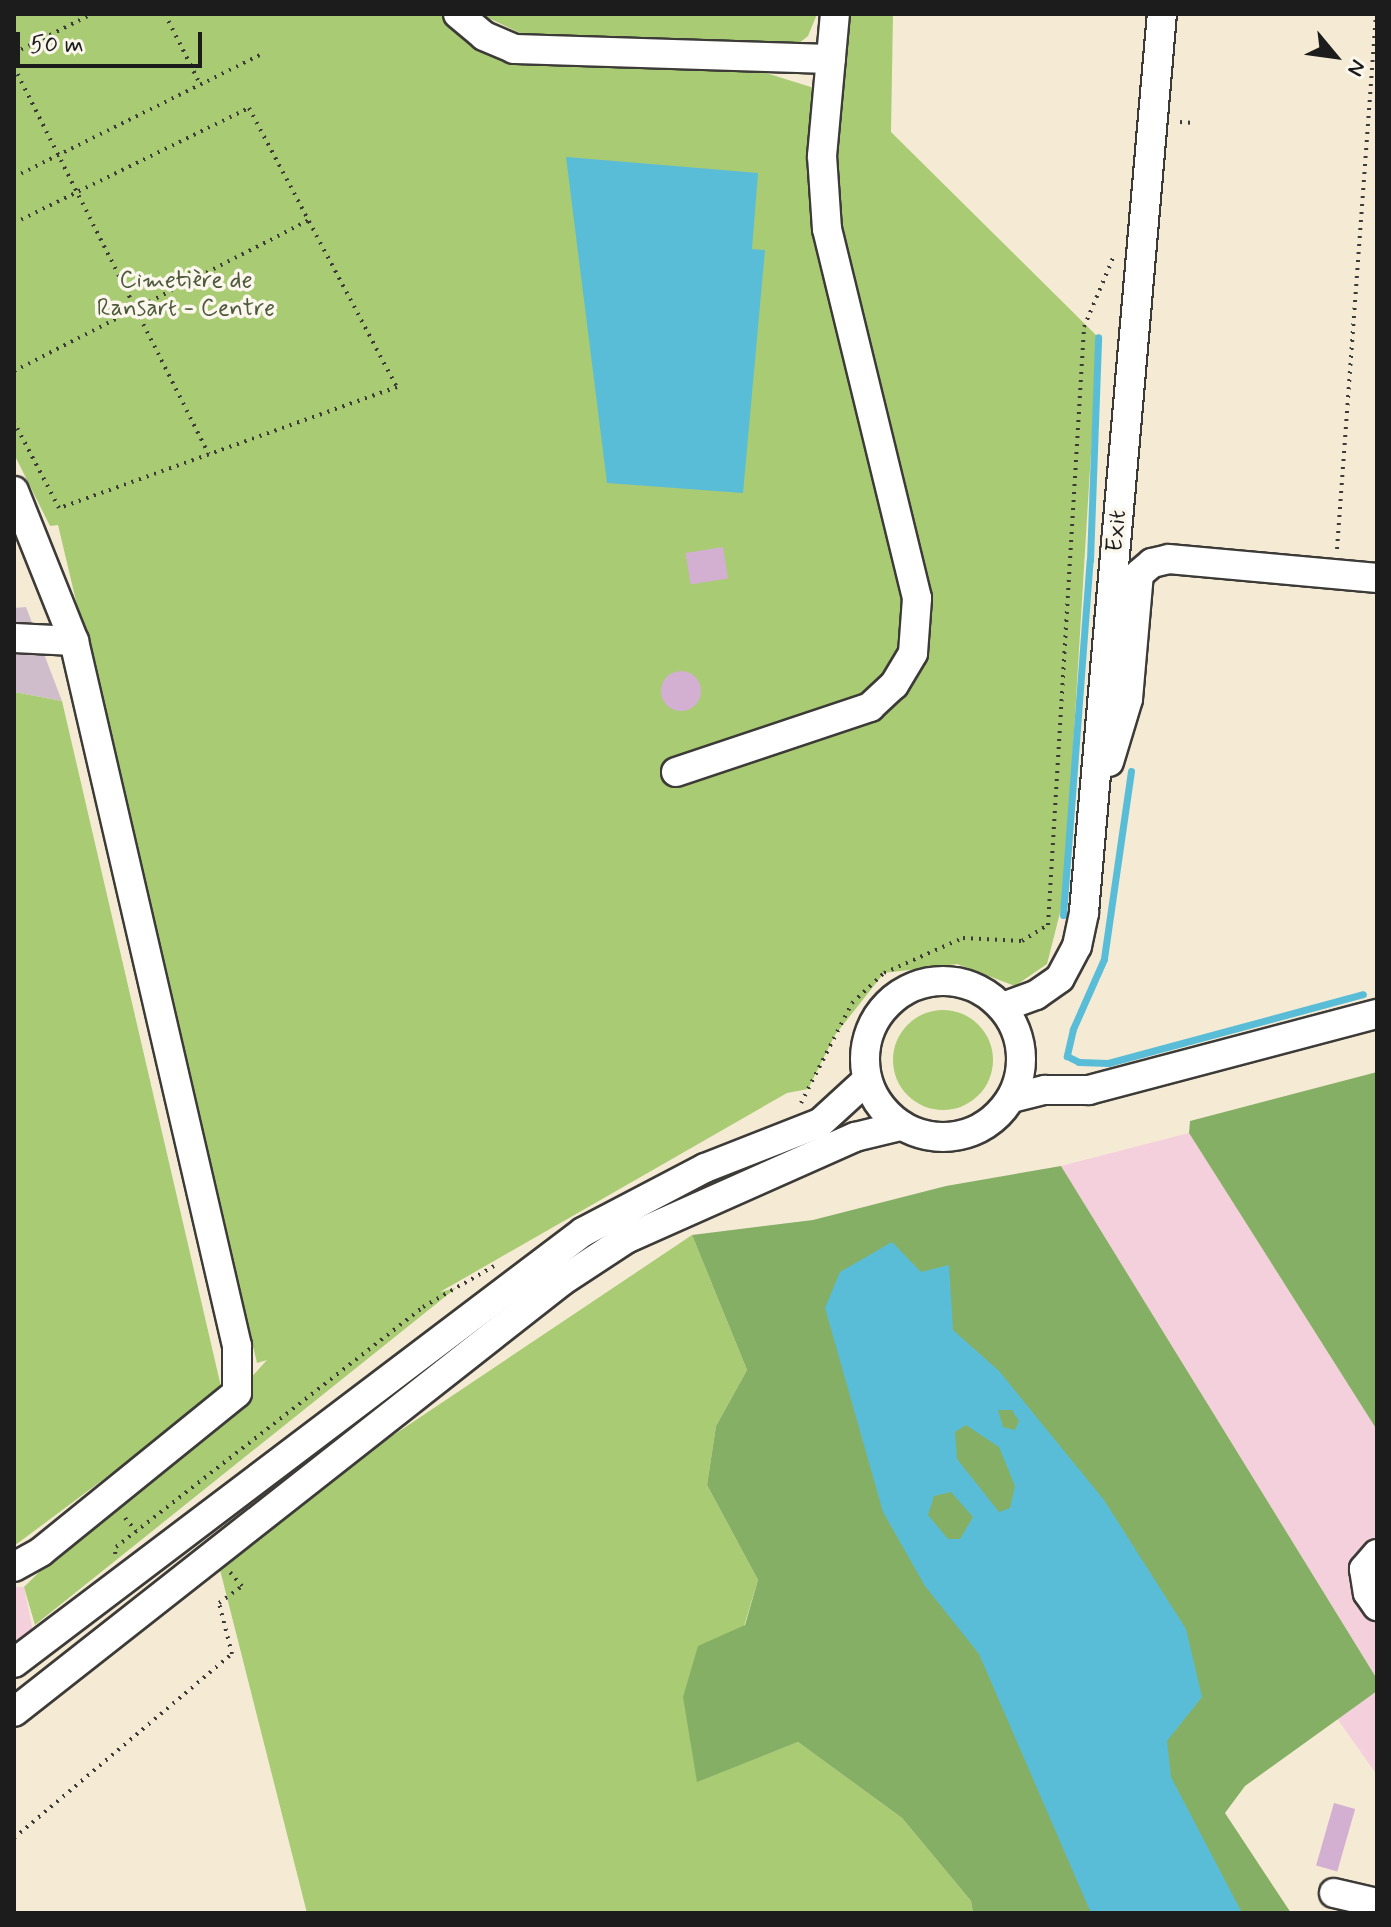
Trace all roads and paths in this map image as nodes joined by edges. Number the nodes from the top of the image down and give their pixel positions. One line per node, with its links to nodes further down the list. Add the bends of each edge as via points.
1 (92, 14): 7 (path)
2 (165, 14): 11 (path)
3 (458, 14): 9 (street, via 484,36 514,49)
4 (835, 14): 9 (street)
5 (1162, 14): 30 (street, Exit)
6 (1376, 14): 25 (path)
7 (14, 53)
8 (264, 53): 11 (path)
9 (831, 59): 29 (street, via 822,156 827,229 917,598 913,653 894,685 870,707)
10 (14, 67): 14 (path)
11 (200, 84): 14 (path)
12 (1178, 121): 13 (path)
13 (1194, 123)
14 (58, 155): 15 (path); 16 (path)
15 (14, 177)
16 (77, 192): 17 (path, via 249,108); 18 (path); 20 (path)
17 (309, 220): 20 (path); 23 (path, via 397,387)
18 (14, 223)
19 (1114, 255): 35 (path, via 1084,327 1048,925 1022,941 963,938 884,973 852,1003)
20 (136, 309): 21 (path); 23 (path)
21 (14, 371)
22 (14, 422): 23 (path, via 59,508)
23 (209, 454)
24 (14, 491): 28 (street)
25 (1336, 551)
26 (1377, 578): 30 (street, via 1169,559 1152,563 1139,574 1128,699)
27 (14, 638): 28 (street)
28 (74, 641): 39 (street, via 237,1346 237,1393 41,1552)
29 (676, 772)
30 (1088, 865): 31 (street, Exit, via 1082,923 1069,967 1048,989)
31 (1003, 1007): 33 (street, via 968,984 937,982 906,990 882,1010 867,1038); 34 (street, via 1022,1051)
32 (1377, 1014): 34 (street, via 1089,1090 1045,1090)
33 (867, 1080): 36 (street); 41 (street, via 820,1123 705,1168 583,1232)
34 (1012, 1098): 36 (street, via 987,1125 953,1138 917,1134)
35 (797, 1112)
36 (900, 1126): 37 (street, via 855,1137 626,1239 562,1281)
37 (216, 1554): 42 (street); 43 (path, via 242,1586 219,1603 232,1654)
38 (1377, 1554): 40 (street, via 1364,1569 1368,1593)
39 (14, 1567)
40 (1377, 1606)
41 (14, 1663)
42 (14, 1712)
43 (14, 1838)
44 (1334, 1893): 45 (street)
45 (1377, 1903)

